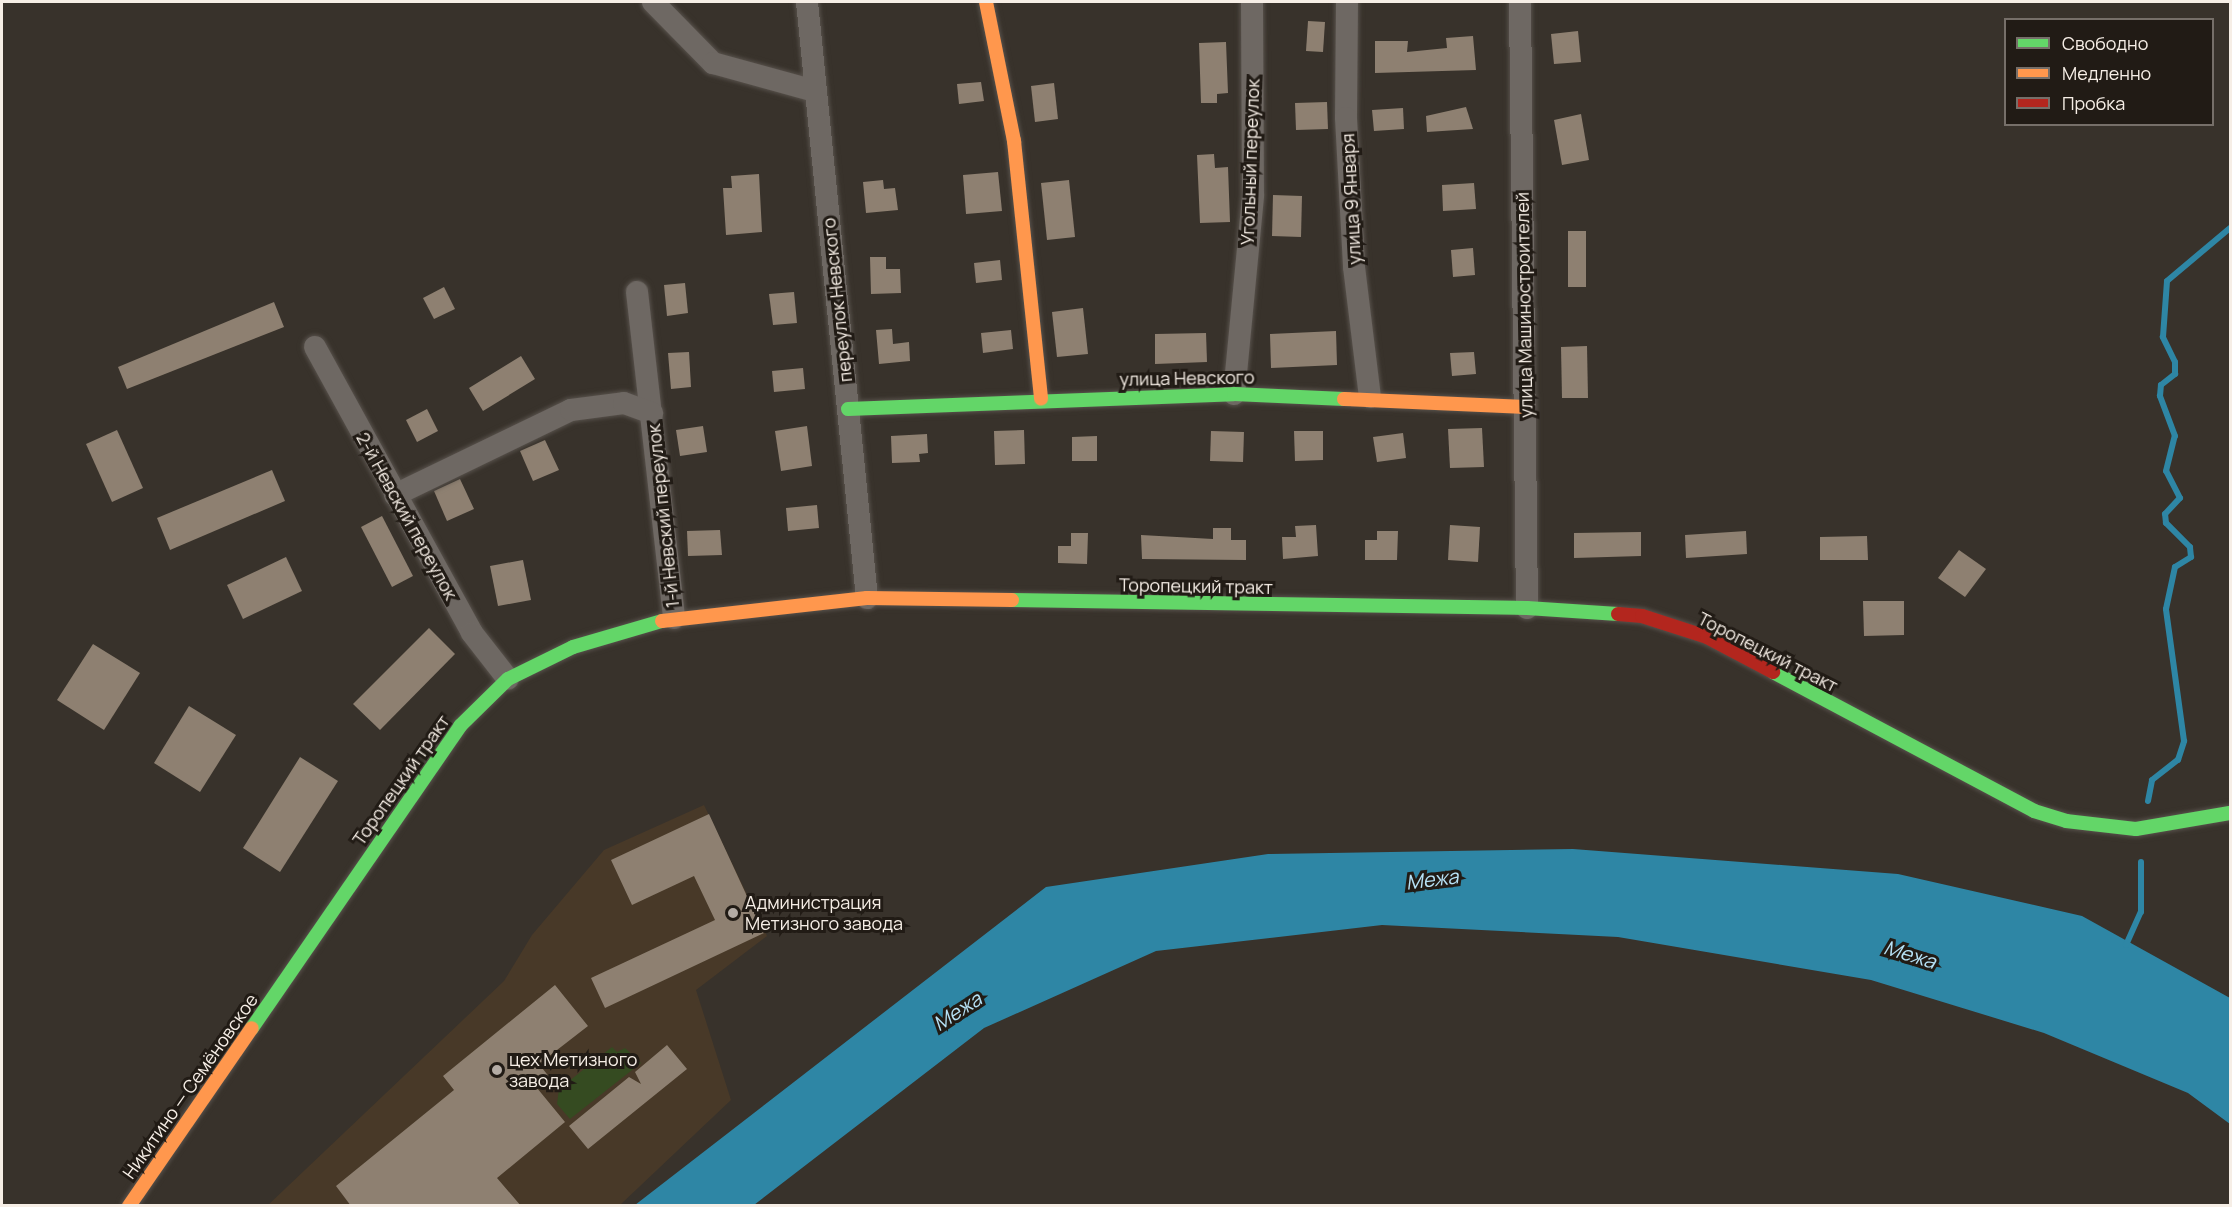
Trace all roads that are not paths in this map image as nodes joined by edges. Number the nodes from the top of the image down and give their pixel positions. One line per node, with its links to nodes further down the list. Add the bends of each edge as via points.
1 (653, 2): 7 (street, via 713,63)
2 (807, 2): 7 (street, переулок Невского)
3 (986, 2): 12 (main road, via 1014,141)
4 (1252, 2): 10 (street, Угольный переулок, via 1253,195)
5 (1347, 2): 11 (street, улица 9 Января, via 1353,244)
6 (1520, 2): 13 (street, улица Машиностроителей)
7 (815, 91): 14 (street, переулок Невского)
8 (637, 292): 15 (street, 1-й Невский переулок)
9 (315, 347): 16 (street, 2-й Невский переулок)
10 (1234, 394): 11 (main road, улица Невского); 12 (main road, улица Невского)
11 (1370, 397): 13 (main road, улица Невского)
12 (1041, 399): 14 (main road, улица Невского)
13 (1526, 406): 18 (street, улица Машиностроителей)
14 (849, 409): 17 (street, переулок Невского)
15 (652, 413): 16 (street, 1-й Невский переулок, via 624,403 571,410); 19 (street, 1-й Невский переулок)
16 (395, 495): 20 (street, 2-й Невский переулок, via 472,633)
17 (867, 598): 18 (main road, Торопецкий тракт); 19 (main road, Торопецкий тракт)
18 (1527, 608): 21 (main road, Торопецкий тракт, via 1642,616 1707,637 2034,811 2066,821 2136,829)
19 (674, 618): 20 (main road, Торопецкий тракт, via 573,647)
20 (508, 679): 22 (main road, Торопецкий тракт, via 459,726)
21 (2230, 813)
22 (280, 987): 23 (main road, Никитино — Семёновское)
23 (129, 1206)

